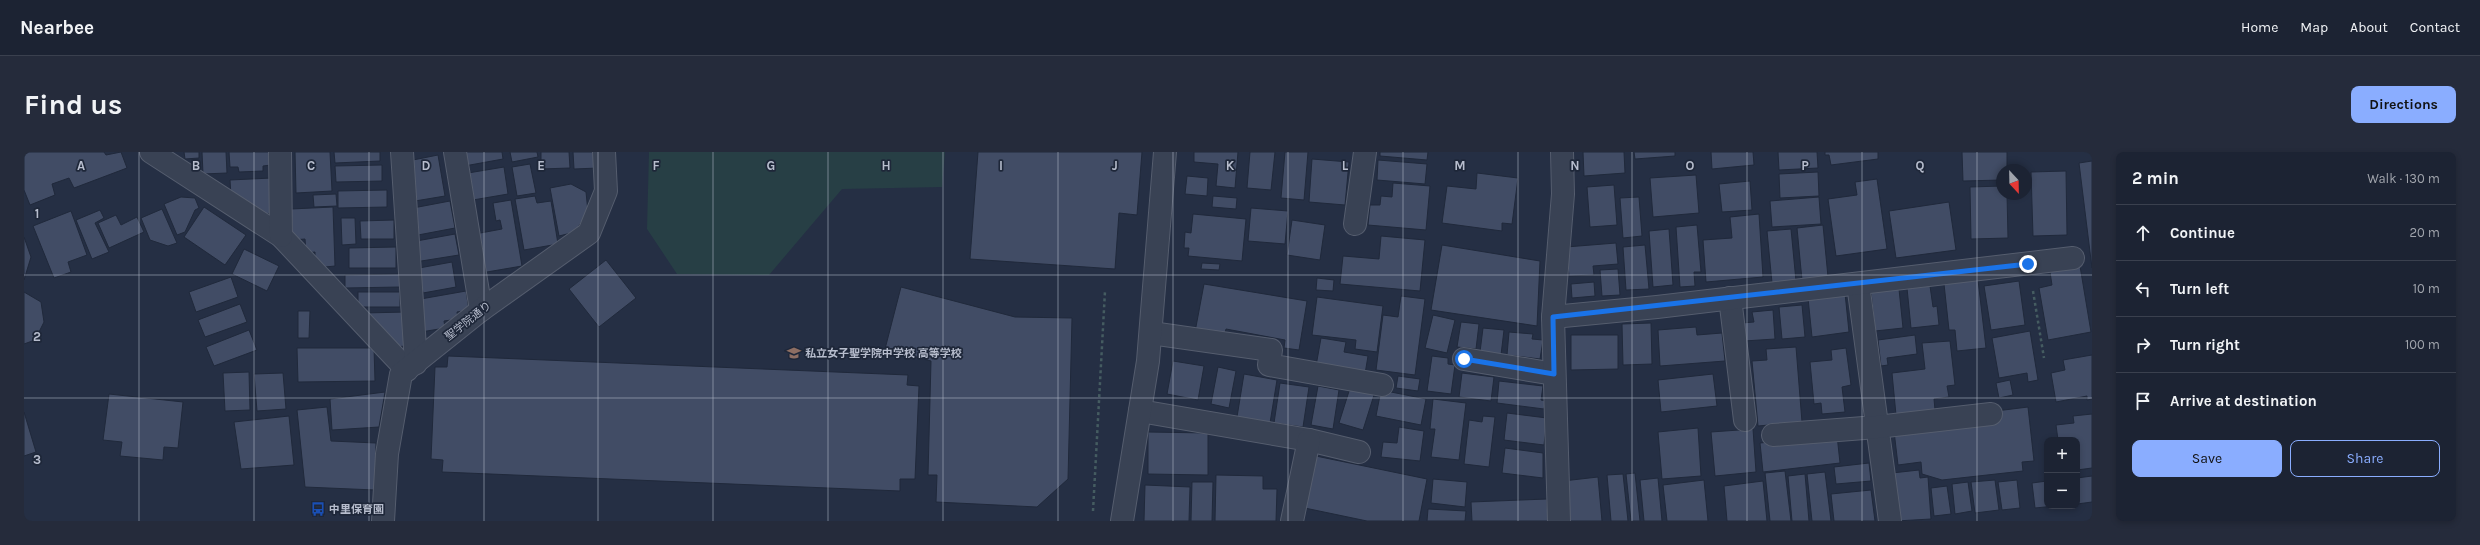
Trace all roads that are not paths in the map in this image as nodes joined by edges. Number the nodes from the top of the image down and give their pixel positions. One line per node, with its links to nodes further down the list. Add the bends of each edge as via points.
1 (152, 152): 9 (street)
2 (280, 152): 11 (street)
3 (402, 152): 19 (street)
4 (455, 152): 15 (street)
5 (604, 152): 15 (street, 聖学院通り, via 606,191 589,233)
6 (1165, 152): 17 (street)
7 (1365, 152): 10 (street)
8 (1562, 152): 16 (street, via 1563,194)
9 (169, 158): 11 (street)
10 (1355, 224)
11 (281, 236): 19 (street)
12 (2073, 258): 13 (street)
13 (1858, 284): 14 (street); 25 (street)
14 (1730, 298): 16 (street); 24 (street)
15 (481, 310): 19 (street, 聖学院通り)
16 (1553, 317): 20 (street)
17 (1151, 333): 21 (street, via 1271,350 1269,365); 22 (street)
18 (1464, 359): 20 (street)
19 (411, 366): 29 (street, 聖学院通り, via 401,374 387,454)
20 (1554, 374): 32 (street)
21 (1382, 385)
22 (1140, 411): 27 (street); 30 (street)
23 (1991, 414): 25 (street)
24 (1744, 420)
25 (1877, 427): 26 (street); 33 (street)
26 (1772, 435)
27 (1309, 440): 28 (street); 31 (street)
28 (1359, 452)
29 (383, 521)
30 (1122, 521)
31 (1292, 521)
32 (1559, 521)
33 (1890, 521)

